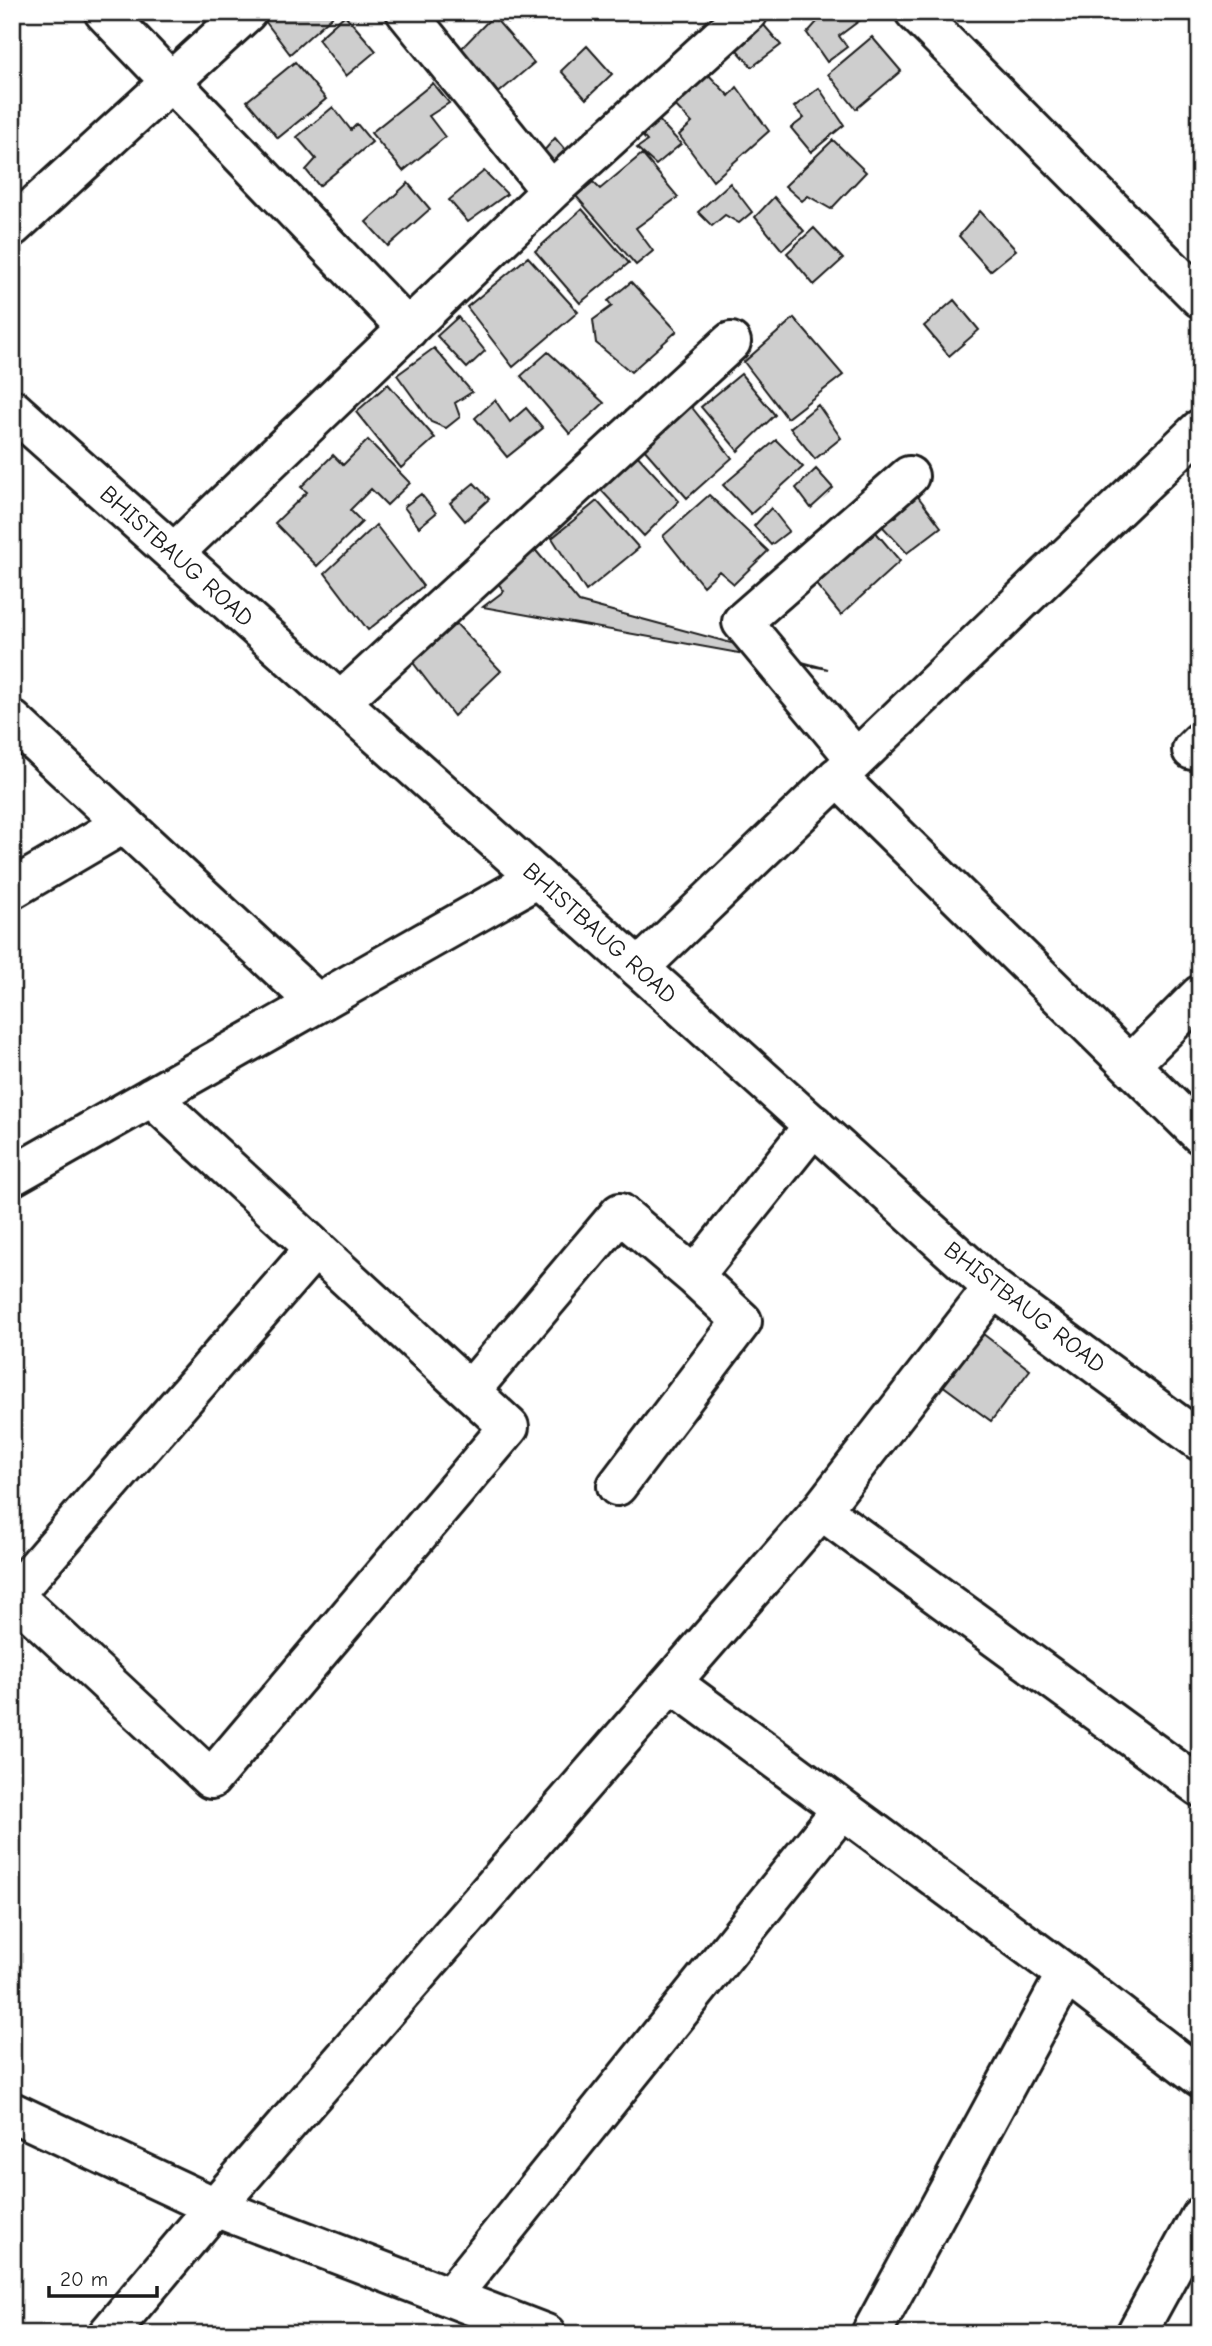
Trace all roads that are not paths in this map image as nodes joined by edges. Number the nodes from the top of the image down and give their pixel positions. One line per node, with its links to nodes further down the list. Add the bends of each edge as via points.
1 (104, 12): 6 (street)
2 (247, 12): 6 (street)
3 (406, 12): 7 (street)
4 (748, 12): 7 (street)
5 (915, 12): 9 (street)
6 (171, 82): 8 (street); 10 (street)
7 (551, 191): 10 (street)
8 (12, 227)
9 (1200, 298)
10 (408, 329): 15 (street)
11 (731, 342): 16 (street)
12 (12, 409): 15 (street, BHISTBAUG ROAD)
13 (1200, 429): 18 (street)
14 (909, 476): 18 (street, via 742,622)
15 (174, 553): 16 (street, BHISTBAUG ROAD)
16 (340, 702): 20 (street, BHISTBAUG ROAD)
17 (12, 720): 19 (street)
18 (847, 768): 22 (street); 25 (street)
19 (123, 824): 21 (street); 24 (street)
20 (538, 878): 22 (street, BHISTBAUG ROAD); 24 (street)
21 (12, 890)
22 (639, 968): 27 (street, BHISTBAUG ROAD)
23 (1200, 995): 25 (street)
24 (317, 1003): 26 (street)
25 (1130, 1065): 28 (street)
26 (151, 1097): 29 (street); 30 (street)
27 (814, 1125): 31 (street); 32 (street, BHISTBAUG ROAD)
28 (1200, 1134)
29 (12, 1176)
30 (315, 1248): 33 (street); 33 (street, via 13,1595 211,1779 509,1427)
31 (694, 1276): 33 (street, via 620,1213); 35 (street, via 741,1321)
32 (993, 1287): 34 (street, BHISTBAUG ROAD); 36 (street)
33 (470, 1391)
34 (1200, 1441)
35 (617, 1486)
36 (821, 1510): 37 (street); 38 (street)
37 (672, 1683): 39 (street); 43 (street)
38 (1200, 1787)
39 (842, 1809): 40 (street); 45 (street)
40 (1066, 1974): 41 (street); 48 (street)
41 (1200, 2077)
42 (17, 2110): 43 (street)
43 (215, 2207): 45 (street); 46 (street)
44 (1200, 2217): 49 (street)
45 (451, 2295): 47 (street)
46 (108, 2334)
47 (546, 2334)
48 (871, 2334)
49 (1136, 2334)

